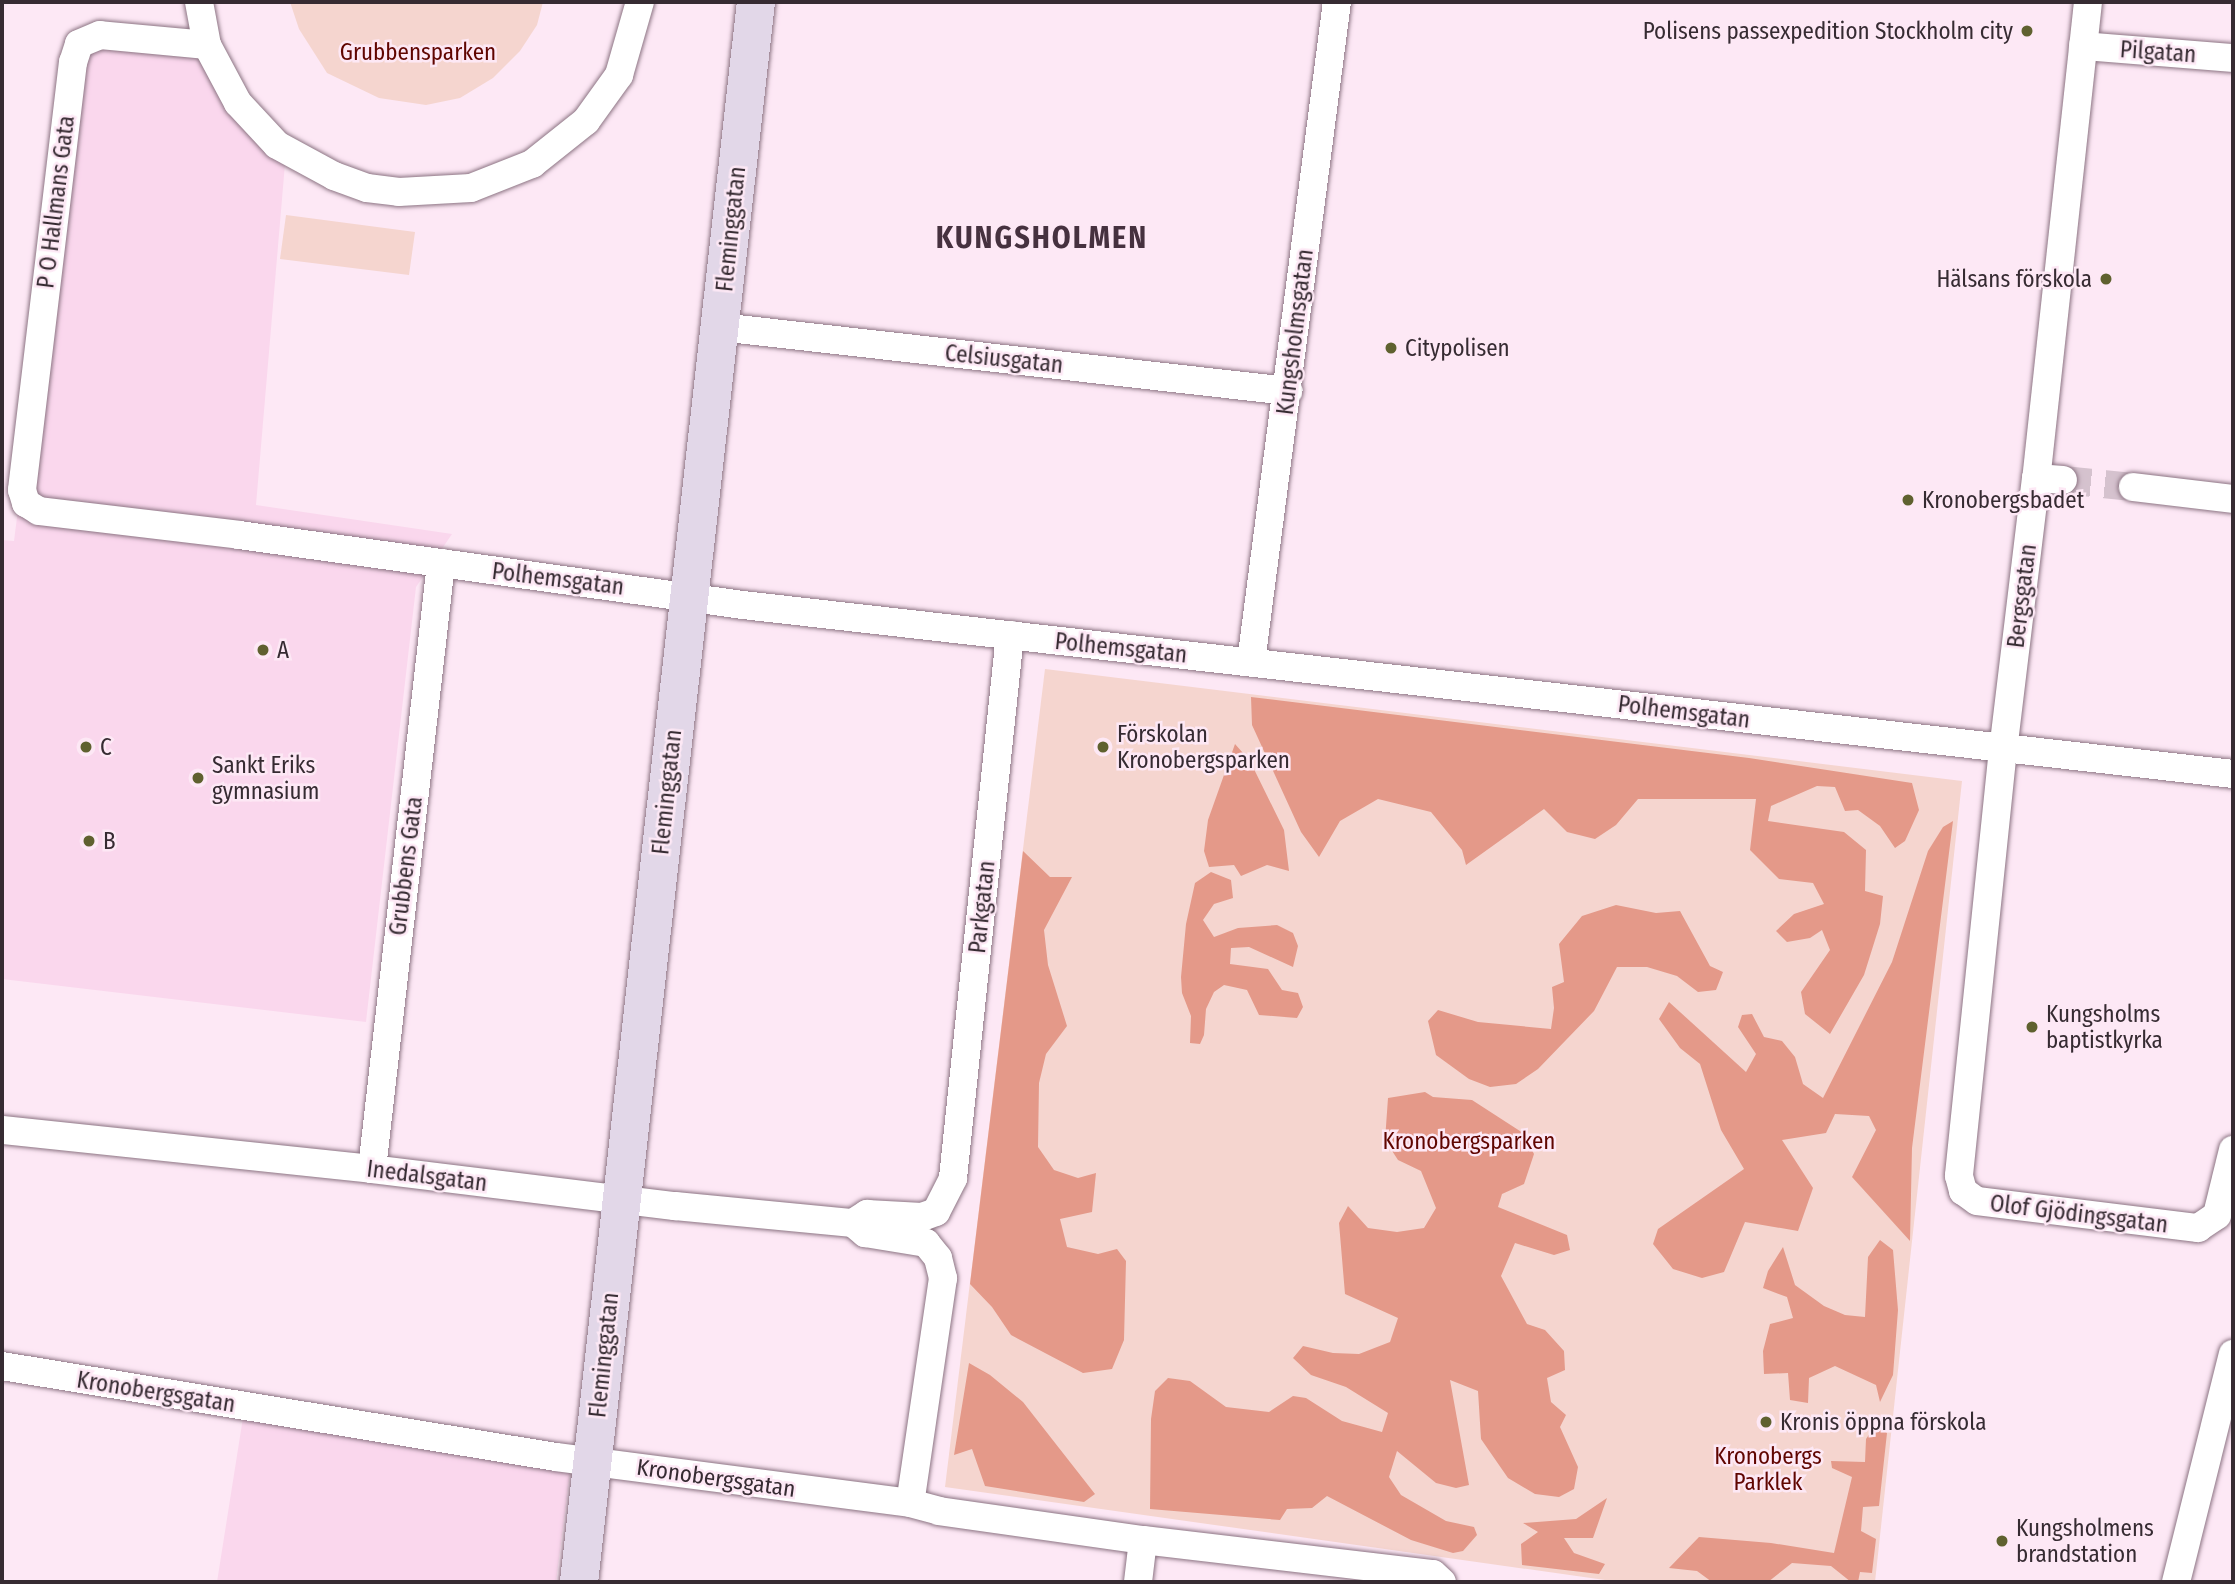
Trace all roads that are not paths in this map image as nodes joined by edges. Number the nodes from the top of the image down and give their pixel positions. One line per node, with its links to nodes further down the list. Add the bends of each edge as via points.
1 (199, 2): 7 (street)
2 (639, 2): 7 (street, via 619,75 586,121 533,164 471,188 435,192 367,188 277,145 238,103)
3 (756, 2): 10 (street, Fleminggatan)
4 (779, 2): 10 (street, Fleminggatan)
5 (1337, 2): 11 (street, Kungsholmsgatan)
6 (2088, 2): 8 (street, Bergsgatan)
7 (207, 45): 13 (street, P O Hallmans Gata, via 100,34 79,44)
8 (2083, 46): 9 (street, Pilgatan); 19 (street, Bergsgatan, via 2050,479)
9 (2233, 58)
10 (731, 329): 11 (street, Celsiusgatan); 16 (street, Fleminggatan)
11 (1288, 391): 18 (street, Kungsholmsgatan)
12 (2133, 487): 14 (street)
13 (22, 489): 15 (street, Polhemsgatan, via 26,503 38,511)
14 (2233, 499)
15 (441, 563): 16 (street, Polhemsgatan); 23 (street, Grubbens Gata)
16 (701, 598): 17 (street, Polhemsgatan); 26 (street, Fleminggatan)
17 (1010, 635): 18 (street, Polhemsgatan); 24 (street, Parkgatan)
18 (1251, 662): 19 (street, Polhemsgatan)
19 (2003, 748): 20 (street, Polhemsgatan); 25 (street, Bergsgatan, via 1959,1176)
20 (2233, 774)
21 (2, 1130): 23 (street, Inedalsgatan)
22 (2233, 1150): 25 (street, Olof Gjödingsgatan, via 2217,1215 2198,1228 1977,1201)
23 (372, 1169): 26 (street, Inedalsgatan)
24 (953, 1178): 27 (street, Inedalsgatan, via 936,1212 922,1217 867,1214)
25 (1963, 1191)
26 (635, 1201): 27 (street, Inedalsgatan); 30 (street, Fleminggatan)
27 (853, 1223): 31 (street, Inedalsgatan, via 865,1233 926,1243 938,1258 943,1278)
28 (2233, 1354): 37 (street)
29 (2, 1366): 30 (street, Kronobergsgatan)
30 (605, 1463): 31 (street, Kronobergsgatan); 34 (street, Fleminggatan); 35 (street, Fleminggatan)
31 (910, 1503): 32 (street, Kronobergsgatan)
32 (1143, 1540): 33 (street, Kronobergsgatan); 36 (street)
33 (1438, 1578)
34 (579, 1582)
35 (605, 1582)
36 (1138, 1582)
37 (2176, 1582)

